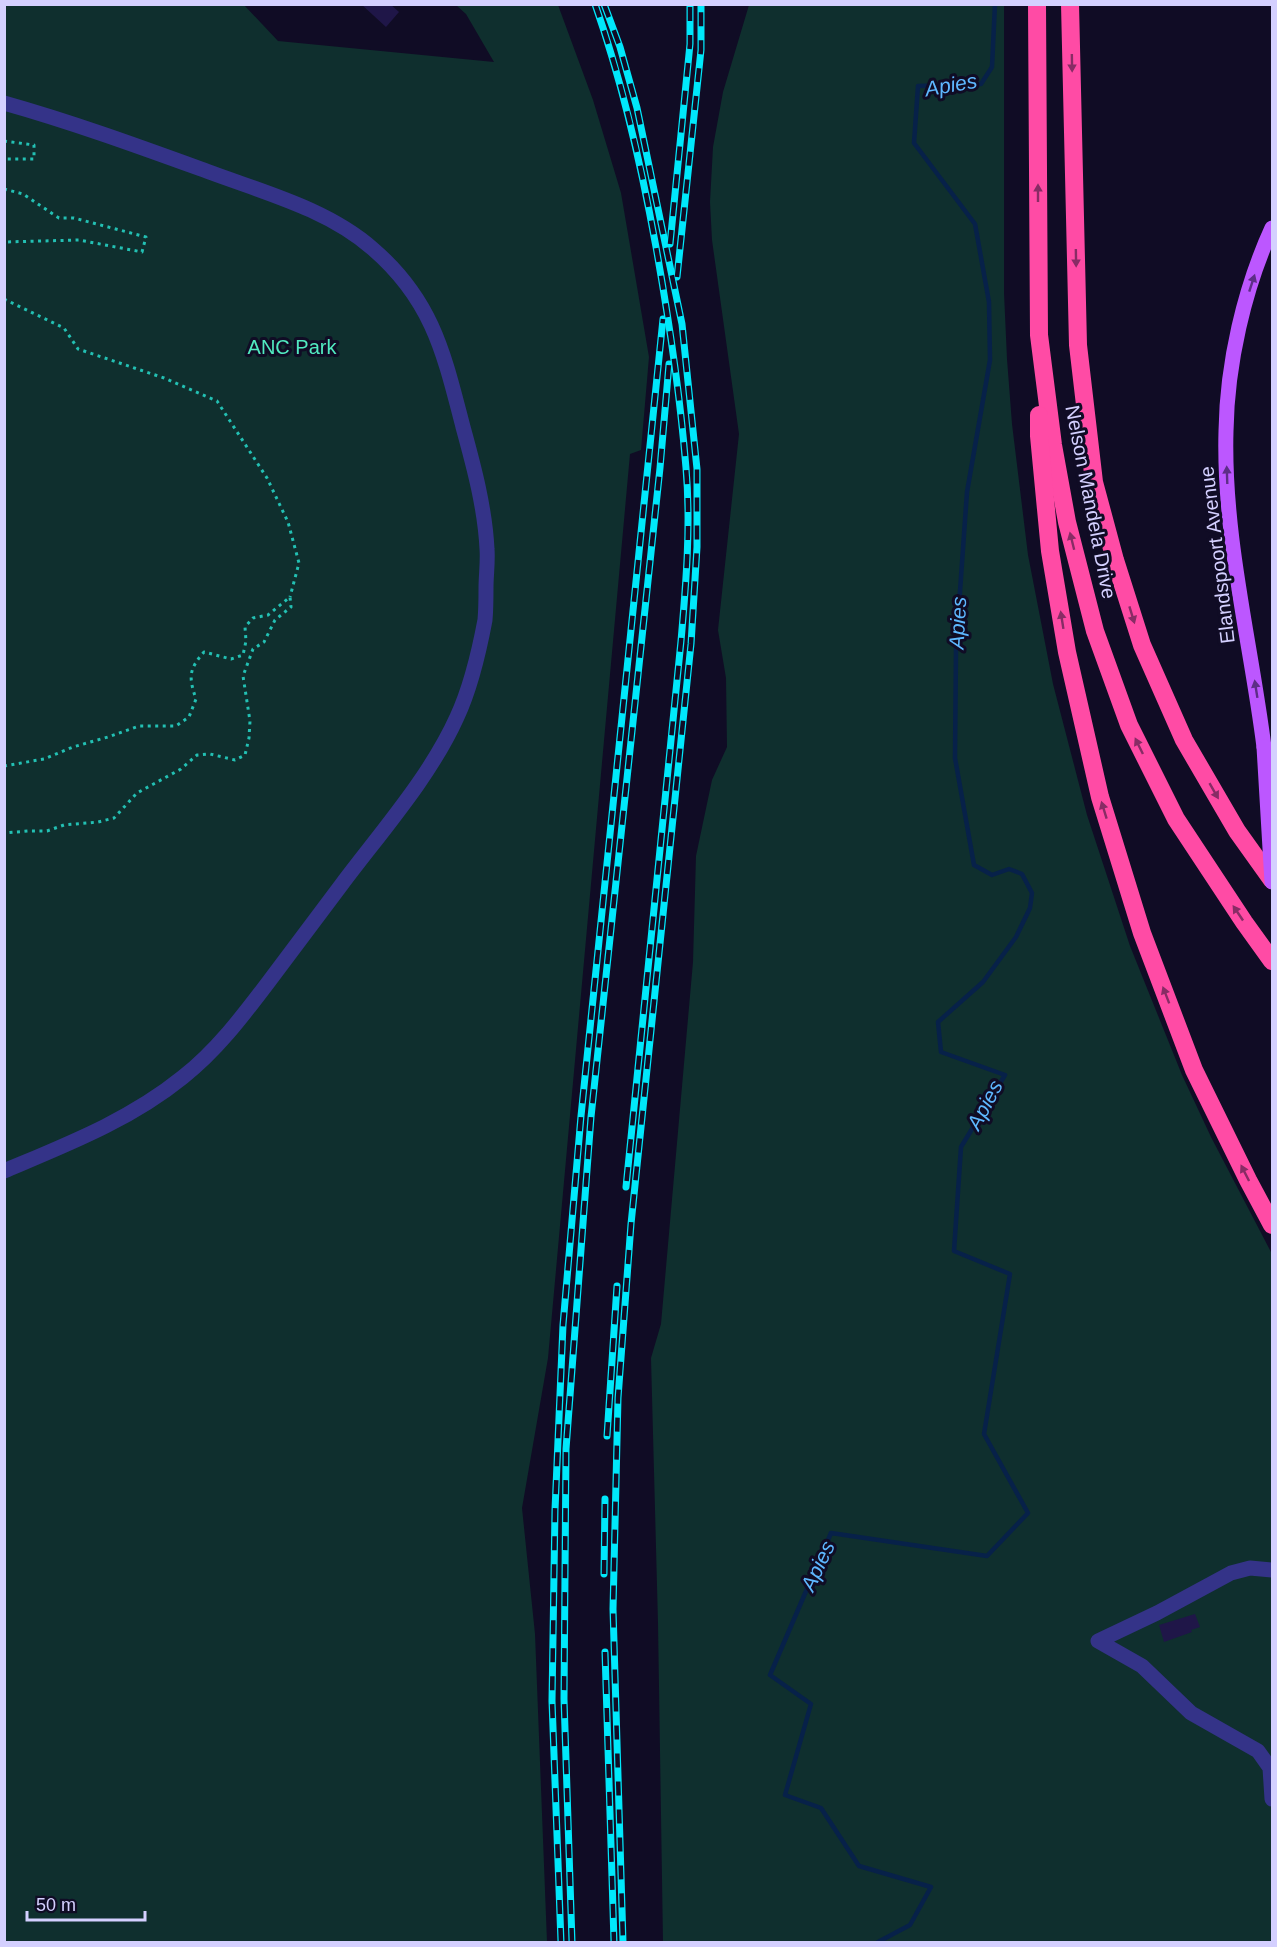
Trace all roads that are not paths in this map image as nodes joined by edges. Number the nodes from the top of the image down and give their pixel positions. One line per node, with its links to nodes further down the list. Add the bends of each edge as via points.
1 (1036, 4): 5 (highway, Nelson Mandela Drive, one-way to 1)
2 (1070, 4): 6 (highway, Nelson Mandela Drive, one-way to 6, via 1078,345 1094,482 1142,645 1184,740 1237,831)
3 (4, 103): 8 (lane, via 61,119 282,199 336,223 372,248 419,300 433,326 473,464 487,549 485,616 475,665 459,714 442,748 248,1009 211,1052 151,1101 103,1129)
4 (1272, 228): 6 (main road, Elandspoort Avenue, one-way to 4, bridge, via 1264,747 1231,526 1226,432 1233,357 1242,317)
5 (1039, 335): 7 (highway, Nelson Mandela Drive, one-way to 5, via 1176,819 1129,725 1095,631 1067,522); 9 (highway, one-way to 5, via 1194,1070 1142,933 1100,797 1067,652 1050,551 1039,436)
6 (1272, 881)
7 (1272, 961)
8 (4, 1171)
9 (1272, 1225)
10 (1272, 1570): 11 (lane, via 1250,1568 1231,1573 1098,1641 1142,1666 1191,1713 1258,1750 1270,1768)
11 (1272, 1799)

